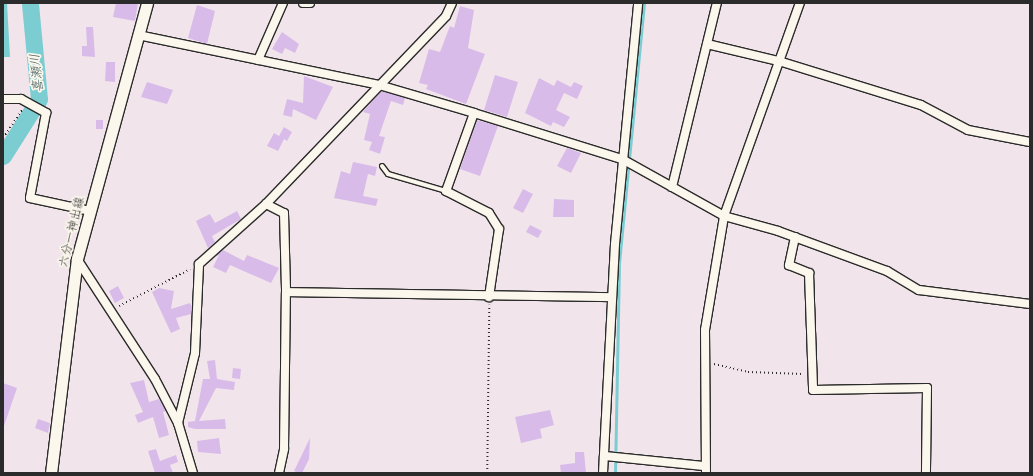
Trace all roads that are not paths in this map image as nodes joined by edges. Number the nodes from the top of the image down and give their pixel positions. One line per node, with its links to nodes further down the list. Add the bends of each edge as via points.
1 (147, 3): 9 (main road, 六分一神出線)
2 (283, 3): 11 (street)
3 (303, 3): 4 (street)
4 (310, 3)
5 (452, 3): 13 (street, via 446,16)
6 (638, 3): 17 (street)
7 (717, 3): 10 (street)
8 (800, 3): 12 (street)
9 (138, 35): 11 (street); 22 (main road, 六分一神出線)
10 (707, 44): 12 (street); 19 (street)
11 (258, 60): 13 (street)
12 (782, 62): 16 (street, via 921,105 968,130); 23 (street)
13 (379, 85): 15 (street); 21 (street)
14 (3, 99): 22 (street, via 27,101 46,114 30,198)
15 (474, 113): 17 (street); 20 (street)
16 (1030, 142)
17 (622, 159): 19 (street); 28 (street)
18 (382, 166): 20 (lane, via 388,174)
19 (672, 187): 23 (street)
20 (446, 191): 27 (street, via 489,213 499,229)
21 (266, 204): 26 (street, via 284,213); 30 (street, via 199,264 195,353)
22 (90, 211): 25 (main road, 六分一神出線)
23 (724, 216): 24 (street); 32 (street, via 703,360)
24 (795, 237): 29 (street, via 887,271 919,290); 37 (street, via 789,265 810,273 813,390 926,388)
25 (77, 259): 30 (street, via 154,379); 33 (main road, 六分一神出線)
26 (286, 292): 27 (street); 35 (street, via 284,450)
27 (489, 297): 28 (street)
28 (612, 297): 31 (street)
29 (1030, 304)
30 (178, 424): 34 (street)
31 (604, 456): 32 (street); 36 (street)
32 (706, 470)
33 (51, 473)
34 (193, 473)
35 (279, 473)
36 (603, 473)
37 (926, 473)

